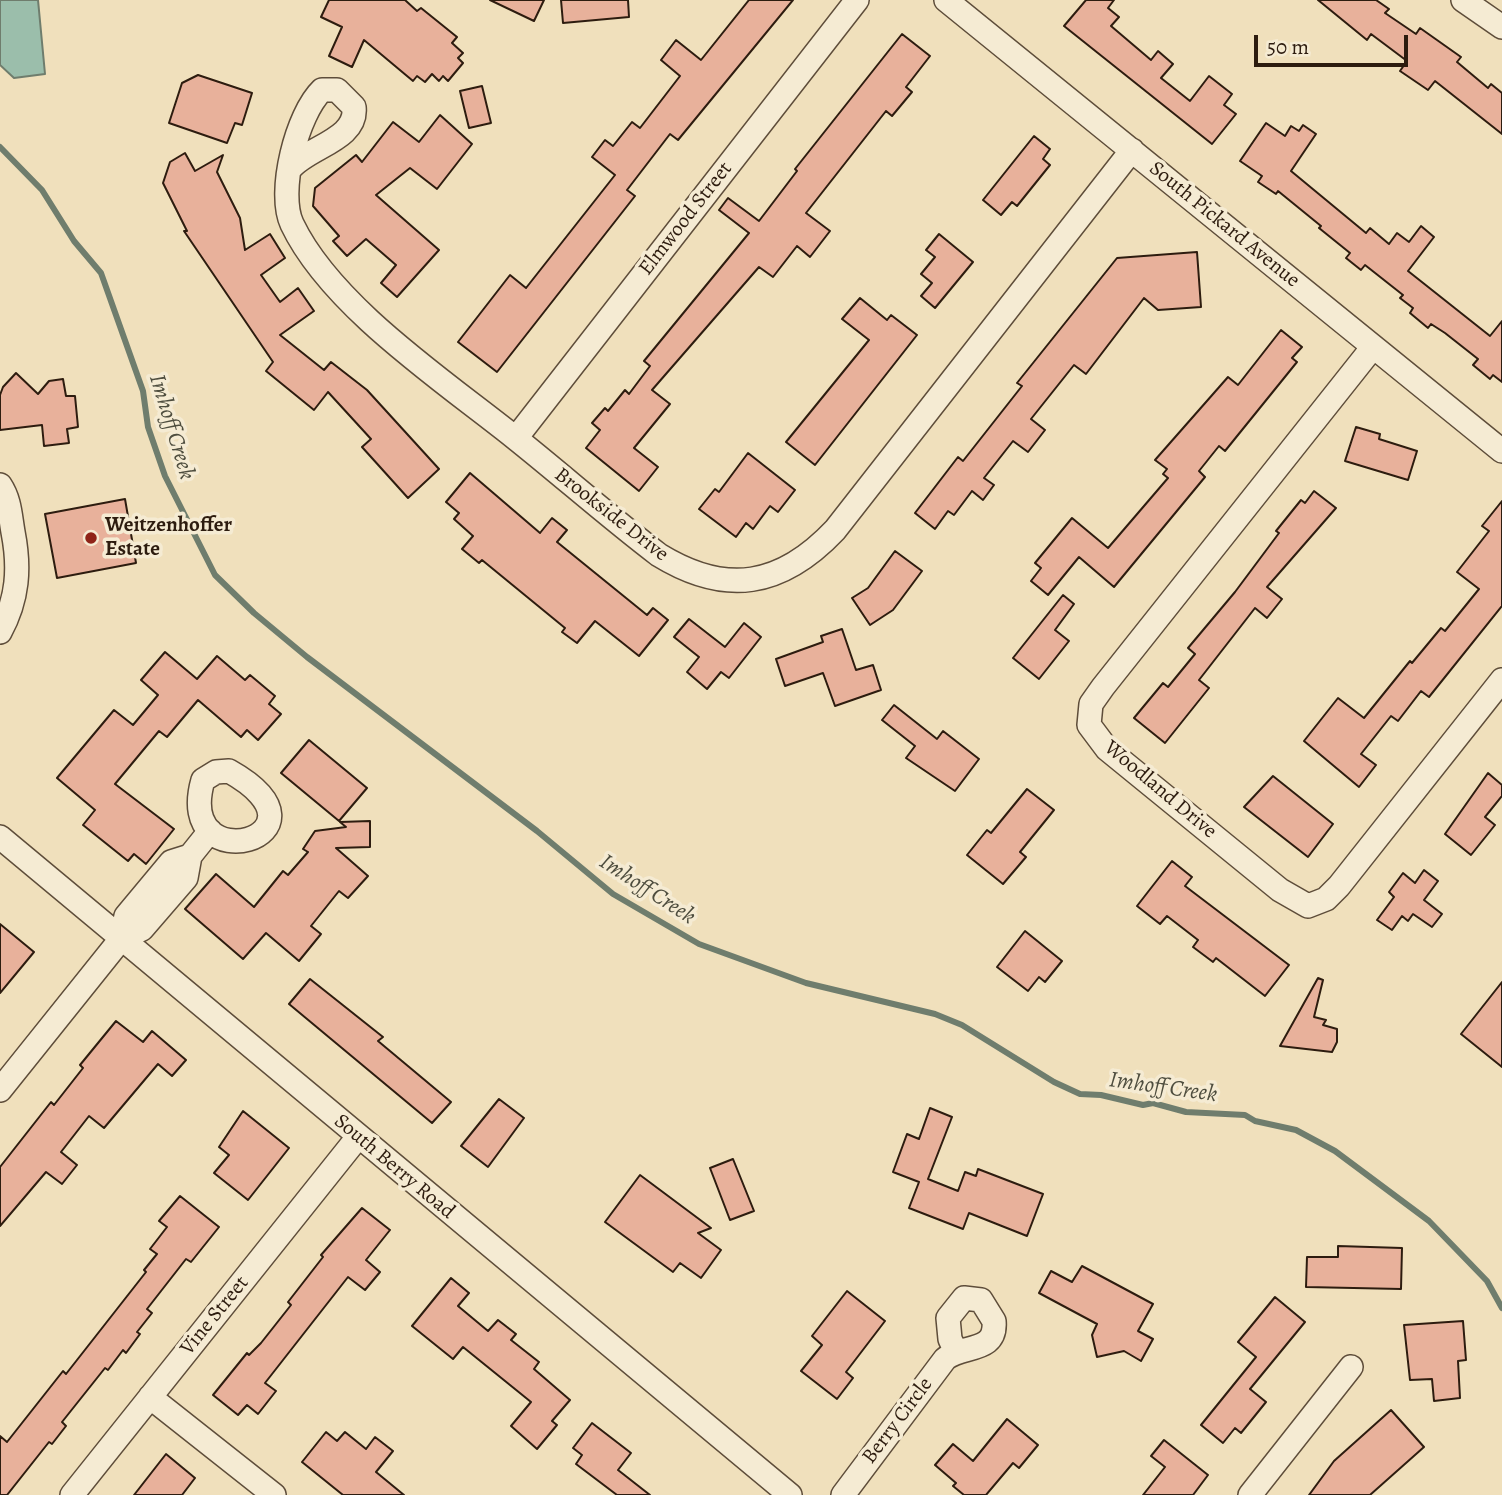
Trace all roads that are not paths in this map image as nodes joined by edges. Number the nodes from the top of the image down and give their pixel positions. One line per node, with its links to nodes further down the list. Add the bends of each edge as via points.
1 (857, 0): 8 (street, Elmwood Street)
2 (946, 0): 5 (street, South Pickard Avenue)
3 (1463, 0): 4 (street)
4 (1502, 27)
5 (1132, 150): 7 (street, South Pickard Avenue); 8 (street, Brookside Drive, via 835,530 796,565 738,582 684,570 592,504)
6 (290, 169): 8 (street, Brookside Drive, via 285,203 291,223 339,288 390,338)
7 (1373, 346): 9 (street, South Pickard Avenue); 13 (street, Woodland Drive, via 1091,704 1089,725 1107,749 1280,890 1308,906 1325,900 1339,886)
8 (516, 438)
9 (1502, 451)
10 (0, 485): 11 (street, via 9,503)
11 (7, 531): 12 (street, via 19,568)
12 (0, 632)
13 (1502, 680)
14 (210, 831): 16 (street, via 190,856 186,878 142,929)
15 (0, 836): 16 (street, South Berry Road)
16 (121, 939): 17 (street); 18 (street, South Berry Road)
17 (0, 1090)
18 (358, 1137): 21 (street, Vine Street); 24 (street, South Berry Road)
19 (955, 1350): 25 (street, Berry Circle)
20 (1351, 1367): 26 (street)
21 (150, 1397): 22 (street, Vine Street); 23 (street)
22 (72, 1495)
23 (275, 1495)
24 (790, 1495)
25 (843, 1495)
26 (1250, 1495)

